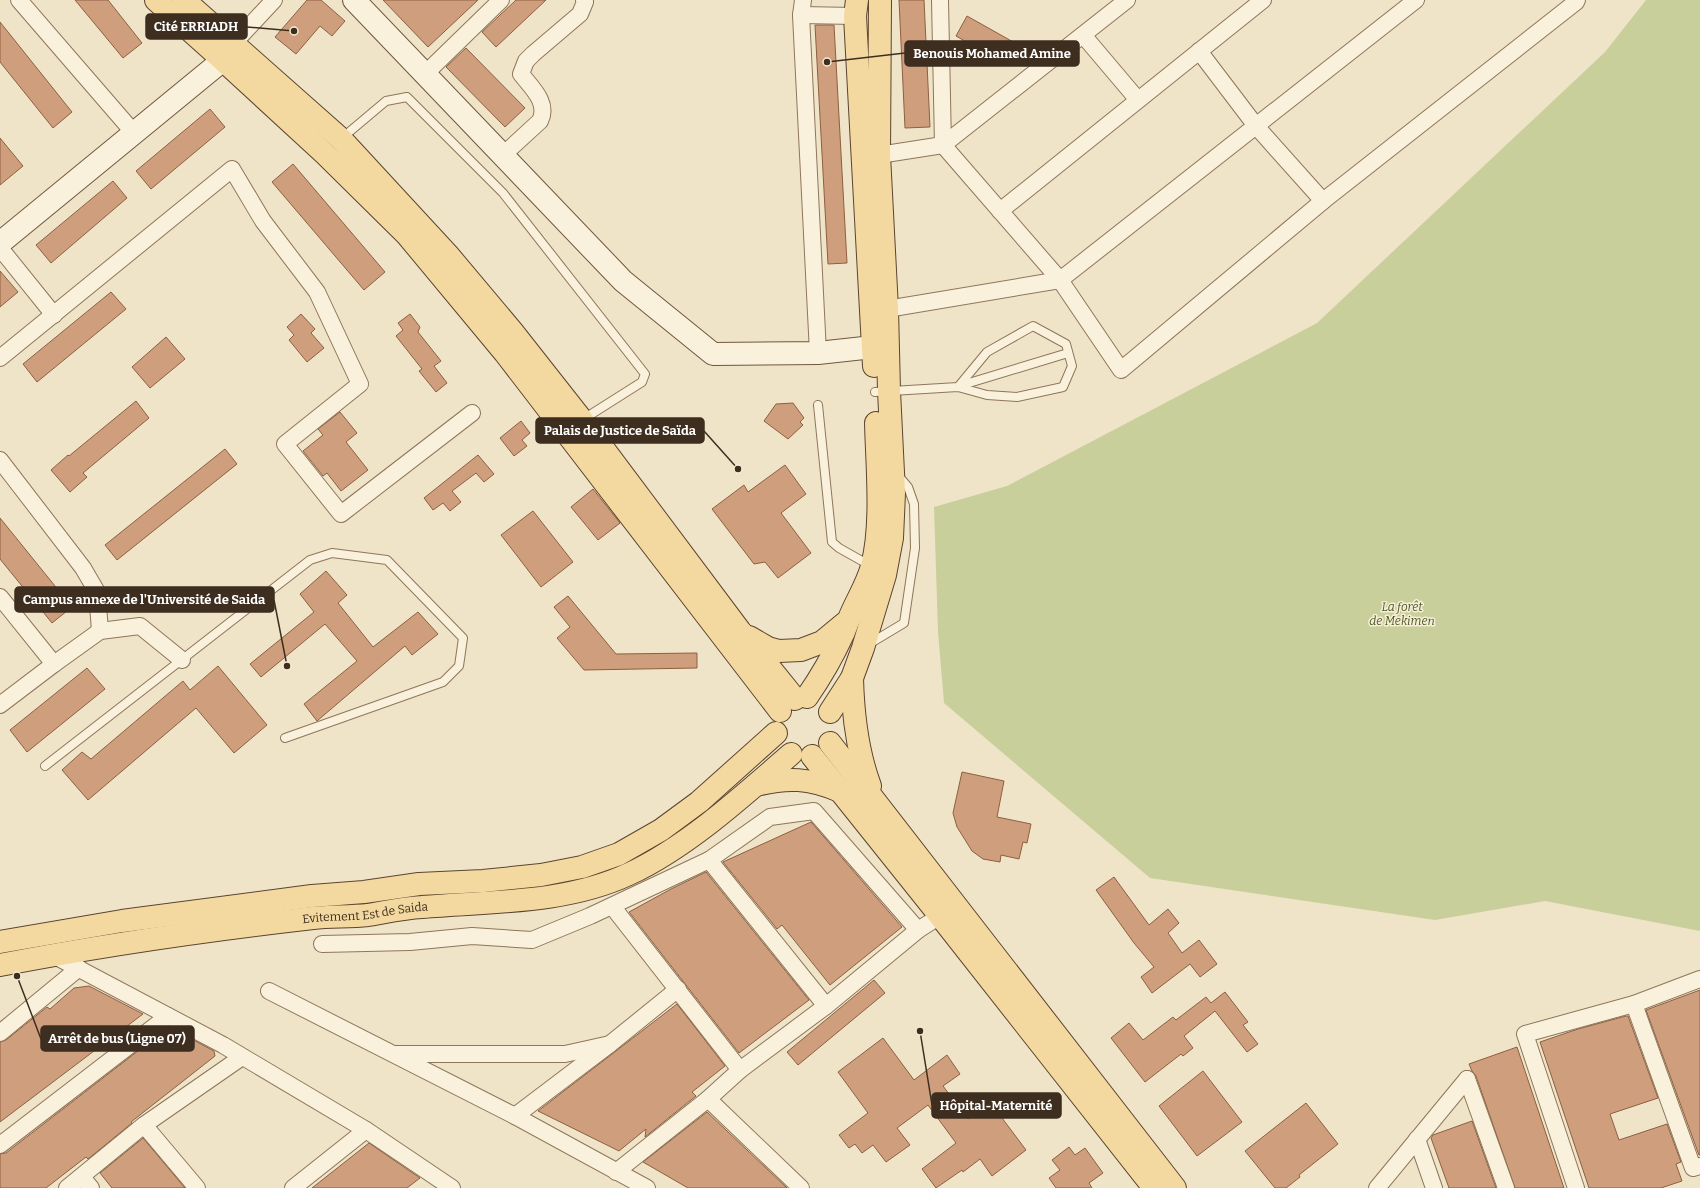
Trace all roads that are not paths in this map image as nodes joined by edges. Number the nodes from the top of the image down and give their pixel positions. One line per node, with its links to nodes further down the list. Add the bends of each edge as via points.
1 (19, 0): 22 (street)
2 (156, 0): 18 (main road)
3 (184, 0): 18 (main road)
4 (274, 0): 18 (street)
5 (354, 0): 19 (street)
6 (584, 0): 26 (street, via 580,14 526,61 521,74 543,105 544,113 540,121)
7 (880, 0): 25 (main road)
8 (940, 0): 24 (street)
9 (1127, 0): 16 (street)
10 (1263, 0): 17 (street)
11 (1416, 0): 21 (street)
12 (1575, 1): 27 (street)
13 (495, 2): 19 (street)
14 (802, 7): 15 (street); 35 (street)
15 (856, 8): 34 (main road)
16 (1083, 35): 20 (street); 24 (street)
17 (1199, 51): 20 (street); 21 (street)
18 (228, 52): 22 (street); 23 (main road); 54 (main road, via 407,235)
19 (425, 74): 26 (street)
20 (1138, 100): 28 (street)
21 (1256, 126): 27 (street); 31 (street)
22 (134, 133): 29 (street)
23 (341, 139): 42 (main road, via 449,256); 42 (lane, via 386,101 407,97 503,193 645,374 642,382)
24 (942, 145): 25 (street); 28 (street)
25 (879, 155): 32 (main road)
26 (502, 156): 35 (street, via 624,281 713,354)
27 (1324, 201): 31 (street, via 1121,370)
28 (1000, 211): 31 (street)
29 (0, 243)
30 (0, 248): 33 (street)
31 (1060, 280): 32 (street)
32 (887, 309): 39 (main road)
33 (54, 314): 37 (street); 41 (street, via 232,169 263,221 317,292 360,384 285,444 341,514)
34 (873, 347): 35 (street); 39 (main road)
35 (818, 353)
36 (1068, 353): 38 (lane); 38 (lane, via 1072,366 1063,387 1017,397 987,395); 38 (lane, via 1066,344 1033,326 987,352)
37 (0, 358)
38 (958, 387): 39 (lane)
39 (882, 391): 44 (main road); 45 (main road, via 876,540)
40 (818, 404): 45 (lane, via 832,542 838,548)
41 (472, 413)
42 (582, 420): 49 (main road)
43 (0, 460): 48 (street, via 83,568 97,592)
44 (893, 468): 50 (main road, via 892,538 885,575); 50 (lane, via 908,487 914,504 915,548 904,623)
45 (872, 566): 47 (main road, via 864,589)
46 (0, 598): 52 (street)
47 (848, 620): 49 (main road, via 822,642 812,647 790,651 768,648); 54 (main road, via 843,635 821,676)
48 (100, 631): 51 (street, via 140,626); 52 (street)
49 (740, 631): 54 (main road)
50 (863, 648): 53 (main road)
51 (182, 660): 58 (lane, via 310,560 332,553 387,560 464,638 459,666 443,682); 62 (lane)
52 (54, 664): 55 (street)
53 (852, 678): 56 (main road); 65 (main road, via 852,703 857,740 866,777)
54 (794, 702): 56 (main road, via 818,700); 57 (main road, via 776,722)
55 (0, 705)
56 (830, 712): 59 (main road, via 835,724)
57 (776, 733): 60 (main road, via 780,743); 70 (main road, via 699,802 661,830 619,854 582,867 541,875 419,884 312,896)
58 (285, 738)
59 (830, 743): 61 (main road); 65 (main road)
60 (791, 754): 61 (main road); 63 (main road, Evitement Est de Saida)
61 (812, 756): 64 (main road)
62 (45, 766)
63 (756, 785): 64 (main road, via 790,779 807,780); 72 (main road, Evitement Est de Saida, via 673,849 628,874 588,889 485,904 421,907 366,915 306,919)
64 (840, 791): 68 (main road)
65 (875, 800): 68 (main road)
66 (710, 860): 67 (street); 69 (street, via 770,817 814,811); 79 (street)
67 (612, 906): 71 (street, via 532,940 472,936 410,942); 76 (street)
68 (948, 911): 69 (street); 101 (main road); 102 (main road)
69 (918, 930): 79 (street)
70 (5, 937): 72 (street)
71 (322, 944)
72 (54, 955): 73 (main road, Evitement Est de Saida); 74 (street)
73 (0, 965)
74 (79, 968): 80 (street); 81 (street)
75 (1700, 979): 78 (street)
76 (678, 989): 82 (street); 85 (street)
77 (269, 991): 83 (street)
78 (1634, 1004): 92 (street, via 1693,1168); 106 (street, via 1525,1034)
79 (826, 1006): 85 (street)
80 (168, 1016): 84 (street); 91 (street)
81 (0, 1033)
82 (610, 1044): 83 (street, via 565,1054); 87 (street)
83 (392, 1054): 87 (street)
84 (242, 1057): 88 (street); 89 (street)
85 (740, 1070): 86 (street)
86 (708, 1099): 93 (street); 100 (street)
87 (515, 1116): 93 (street)
88 (144, 1125): 94 (street); 97 (street)
89 (366, 1130): 95 (street); 98 (street)
90 (1417, 1139): 103 (street); 104 (street); 105 (street, via 1467,1079)
91 (0, 1145)
92 (1700, 1166)
93 (616, 1172): 99 (street)
94 (86, 1182): 96 (street)
95 (441, 1186)
96 (67, 1188)
97 (197, 1188)
98 (293, 1188)
99 (647, 1188)
100 (801, 1188)
101 (1154, 1188)
102 (1175, 1188)
103 (1377, 1188)
104 (1434, 1188)
105 (1506, 1188)
106 (1576, 1188)

